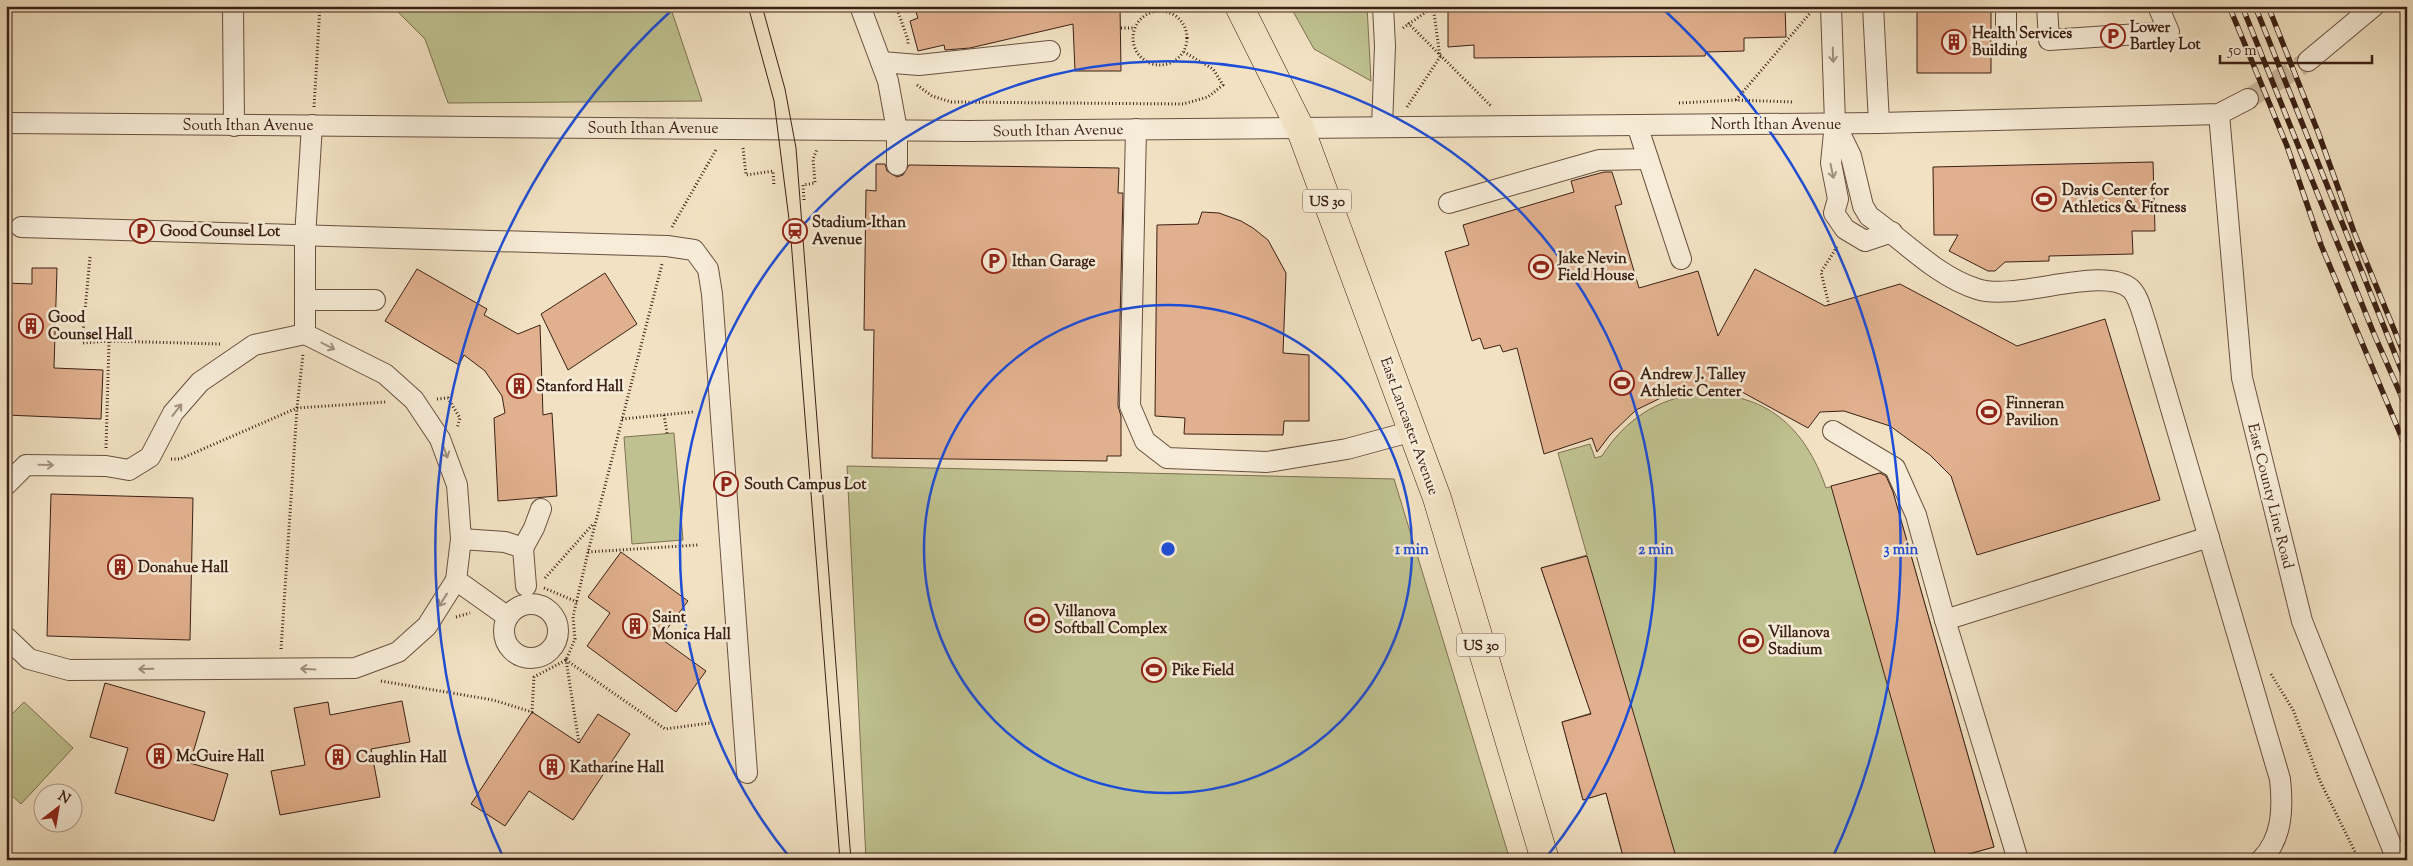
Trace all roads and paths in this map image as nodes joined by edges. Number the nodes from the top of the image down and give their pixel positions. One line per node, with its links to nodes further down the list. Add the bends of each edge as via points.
1 (234, 6): 42 (street)
2 (320, 6): 40 (path)
3 (860, 6): 26 (street)
4 (896, 6): 27 (path, via 908,40)
5 (1154, 6): 16 (path)
6 (1239, 6): 45 (highway, East Lancaster Avenue / US 30)
7 (1383, 6): 21 (street)
8 (1816, 6): 29 (path)
9 (1830, 6): 37 (street, one-way to 37)
10 (1873, 6): 38 (street)
11 (2006, 6): 20 (street)
12 (2047, 6): 13 (street, via 2049,40 2169,32)
13 (2158, 6)
14 (1433, 7): 17 (path); 24 (path)
15 (2369, 8): 25 (street)
16 (1156, 11): 19 (path, via 1140,20); 23 (path, via 1174,14 1186,27)
17 (1408, 24): 21 (path); 24 (path)
18 (1121, 28): 19 (path)
19 (1135, 28): 23 (path, via 1134,46 1146,61 1162,65 1171,63)
20 (2006, 44)
21 (1385, 46): 43 (street)
22 (1050, 51): 27 (street)
23 (1184, 52): 27 (path, via 1213,69 1223,85 1208,98 1183,104 950,102 932,96 914,82)
24 (1440, 57): 32 (path, via 1494,108); 33 (path)
25 (2308, 61)
26 (881, 62): 27 (street); 47 (street)
27 (908, 64)
28 (2248, 99): 35 (street, North Ithan Avenue)
29 (1735, 100): 30 (path); 31 (path); 39 (path)
30 (1802, 102)
31 (1678, 103)
32 (1484, 108)
33 (1406, 109): 34 (path); 43 (path)
34 (1416, 109)
35 (2219, 114): 38 (street, North Ithan Avenue); 103 (street, East County Line Road, via 2242,378 2302,620)
36 (6, 123): 42 (street, South Ithan Avenue)
37 (1835, 123): 38 (street, North Ithan Avenue); 39 (street, North Ithan Avenue); 52 (street, via 1851,156); 53 (street, one-way to 53, via 1831,163)
38 (1879, 123)
39 (1721, 124): 41 (street, North Ithan Avenue)
40 (312, 125): 42 (street, South Ithan Avenue); 44 (street, South Ithan Avenue); 58 (street)
41 (1637, 125): 43 (street, North Ithan Avenue); 49 (street)
42 (234, 126)
43 (1389, 127): 45 (street, North Ithan Avenue)
44 (735, 128): 47 (street, South Ithan Avenue); 51 (path, via 746,175 773,171); 60 (path, via 673,224)
45 (1300, 128): 46 (street, South Ithan Avenue); 75 (highway, East Lancaster Avenue / US 30)
46 (1136, 129): 47 (street, South Ithan Avenue); 75 (street, via 1130,406 1145,441 1167,458 1267,462 1347,449)
47 (897, 130): 50 (street)
48 (816, 152): 54 (path, via 815,183 803,185)
49 (1648, 159): 55 (street, via 1599,160); 62 (street)
50 (897, 164)
51 (774, 186)
52 (1862, 198): 53 (street, via 1850,202); 57 (street, via 1869,216)
53 (1838, 199): 57 (street, via 1834,213 1836,218 1856,237 1865,241)
54 (804, 200)
55 (1449, 203)
56 (21, 227): 58 (street)
57 (1892, 232): 82 (street, via 1929,262 1977,289 1998,293 2089,280 2114,281 2130,288 2146,324)
58 (306, 237): 60 (street); 63 (street)
59 (1842, 240): 65 (path, via 1820,272)
60 (667, 246): 73 (path); 98 (street, via 694,250 708,269)
61 (90, 257): 67 (path, via 82,343)
62 (1681, 259)
63 (305, 300): 64 (street); 66 (street)
64 (374, 300)
65 (1829, 306)
66 (305, 334): 68 (street); 69 (street, one-way to 69, via 385,374); 70 (path)
67 (109, 341): 68 (path); 78 (path)
68 (254, 344): 77 (street, one-way to 68, via 173,413 200,382)
69 (414, 400): 70 (path); 83 (street, one-way to 83, via 440,439 457,485)
70 (297, 408): 77 (path, via 180,459); 94 (path)
71 (693, 412): 72 (path)
72 (664, 415): 73 (path); 76 (path)
73 (622, 419): 81 (path)
74 (1833, 431): 90 (street, via 1895,468 1916,515)
75 (1413, 432): 99 (highway, East Lancaster Avenue / US 30, via 1437,498)
76 (667, 433)
77 (150, 457): 78 (street, via 129,470)
78 (106, 466): 79 (street, one-way to 78, via 26,465)
79 (6, 485)
80 (541, 509): 85 (street)
81 (595, 521): 86 (path); 88 (path)
82 (2209, 537): 90 (street); 93 (street)
83 (461, 539): 85 (street, via 505,542); 87 (street)
84 (698, 545): 86 (path)
85 (523, 548): 88 (street)
86 (588, 552): 92 (path, via 573,618 575,639)
87 (456, 580): 89 (street); 94 (street, one-way to 94, via 427,626 398,652 355,668 311,670)
88 (535, 582)
89 (508, 617)
90 (1945, 620): 100 (street)
91 (6, 637): 94 (street, one-way to 91, via 69,670 29,659)
92 (566, 660): 95 (path, via 534,677 532,712 493,700); 96 (path, via 665,730); 97 (path)
93 (2246, 662): 101 (street, via 2280,778 2282,800 2281,823); 102 (path, via 2260,659 2293,710 2320,781)
94 (280, 667)
95 (376, 680)
96 (710, 723)
97 (579, 743)
98 (747, 773)
99 (1545, 860)
100 (2018, 860)
101 (2261, 860)
102 (2358, 860)
103 (2397, 860)

